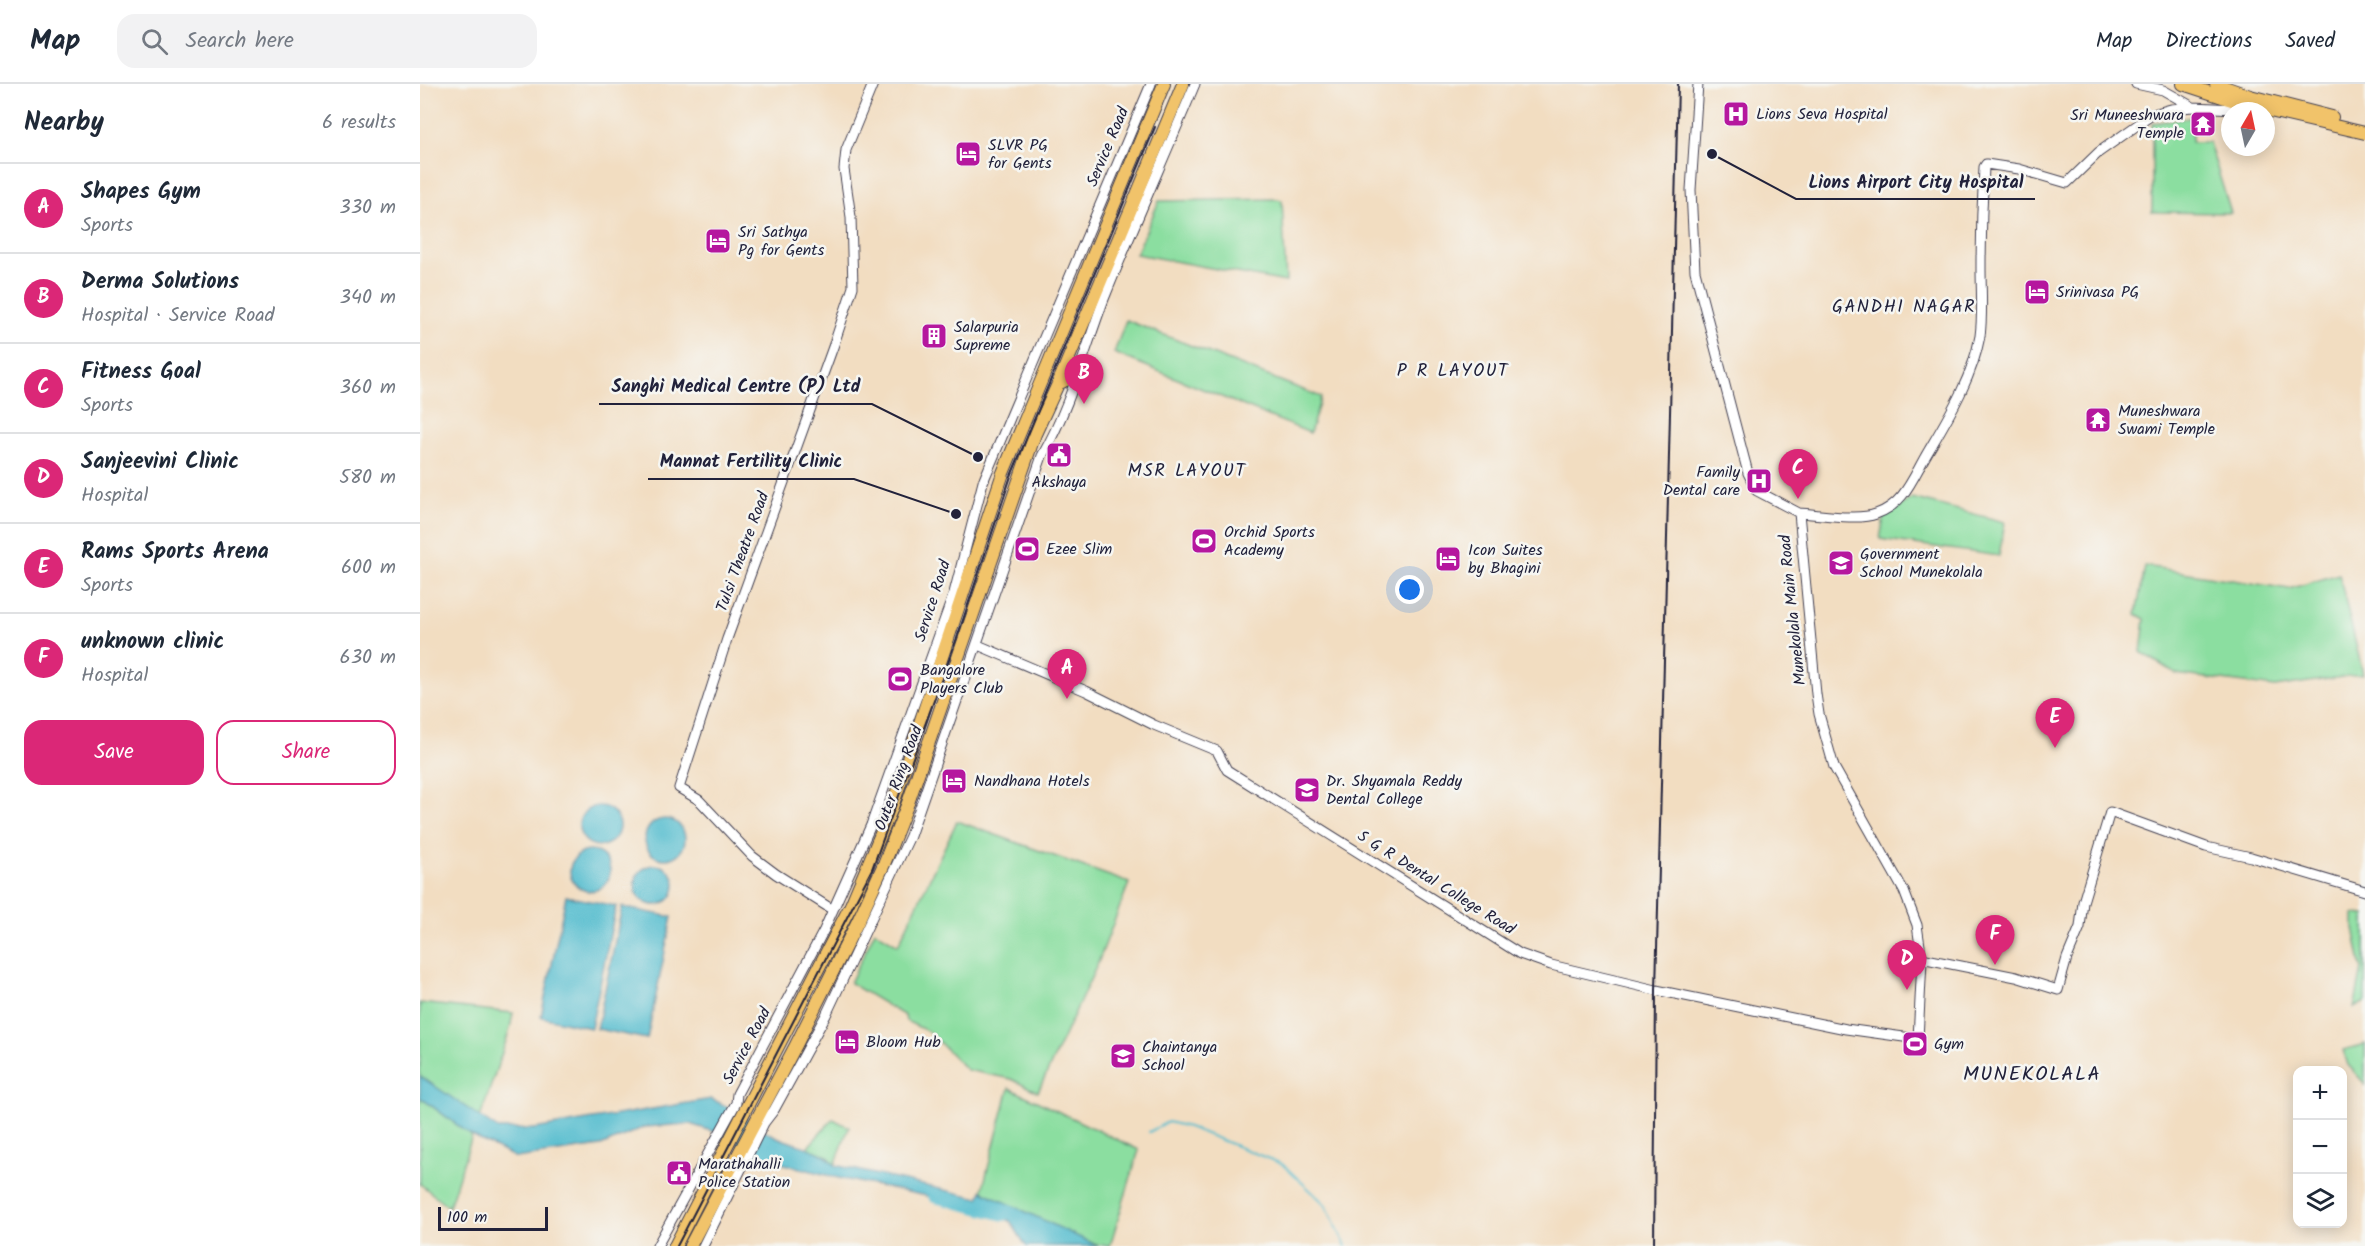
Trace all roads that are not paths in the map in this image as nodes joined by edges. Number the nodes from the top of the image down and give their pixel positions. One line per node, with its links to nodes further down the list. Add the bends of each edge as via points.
1 (873, 84): 21 (street, Tulsi Theatre Road, via 846,150 844,169 851,217 853,287 727,639 679,788 699,800 752,856)
2 (1151, 84): 21 (street, Service Road, via 983,482 954,593 871,825)
3 (1164, 84): 25 (main road, Outer Ring Road, via 1004,473 891,810 846,917 750,1104)
4 (1183, 84): 15 (main road, Outer Ring Road, via 1144,174)
5 (1195, 84): 15 (street)
6 (1698, 84): 18 (street, Munekolala Main Road, via 1691,190 1695,270 1748,473 1756,491)
7 (2136, 84): 12 (street, via 2163,90)
8 (2184, 84): 11 (main road); 12 (street, via 2200,97)
9 (2216, 84): 11 (main road)
10 (2244, 84): 11 (street)
11 (2251, 101): 12 (street, via 2235,110); 13 (main road); 14 (main road)
12 (2193, 107): 18 (street, via 2153,114 2099,152 2067,183 1986,164 1979,339 1969,376 1938,434 1902,498 1888,510 1861,517)
13 (2365, 124)
14 (2365, 133)
15 (1110, 272): 16 (street); 17 (main road, Outer Ring Road)
16 (1076, 375): 17 (main road); 19 (street, via 1068,405 1042,456)
17 (1058, 384): 24 (main road, Outer Ring Road, via 1035,434 896,837)
18 (1799, 513): 22 (street, Munekolala Main Road, via 1819,714 1834,767 1904,891 1917,925)
19 (978, 645): 23 (street, S G R Dental College Road, via 1217,751 1227,770 1520,954 1539,962 1835,1027 1915,1040); 24 (street, via 910,836 826,1015 774,1110)
20 (2365, 891): 22 (street, via 2206,847 2110,812 2083,902 2080,927 2058,990 2016,977)
21 (833, 910): 25 (street, Service Road, via 737,1094)
22 (1922, 960): 23 (street, Munekolala Main Road)
23 (1919, 1037)
24 (761, 1121): 26 (main road, Outer Ring Road)
25 (721, 1147): 27 (street, Service Road, via 706,1154); 28 (main road, Outer Ring Road)
26 (743, 1154): 29 (main road, Outer Ring Road); 30 (street)
27 (657, 1246)
28 (675, 1246)
29 (690, 1246)
30 (703, 1246)

